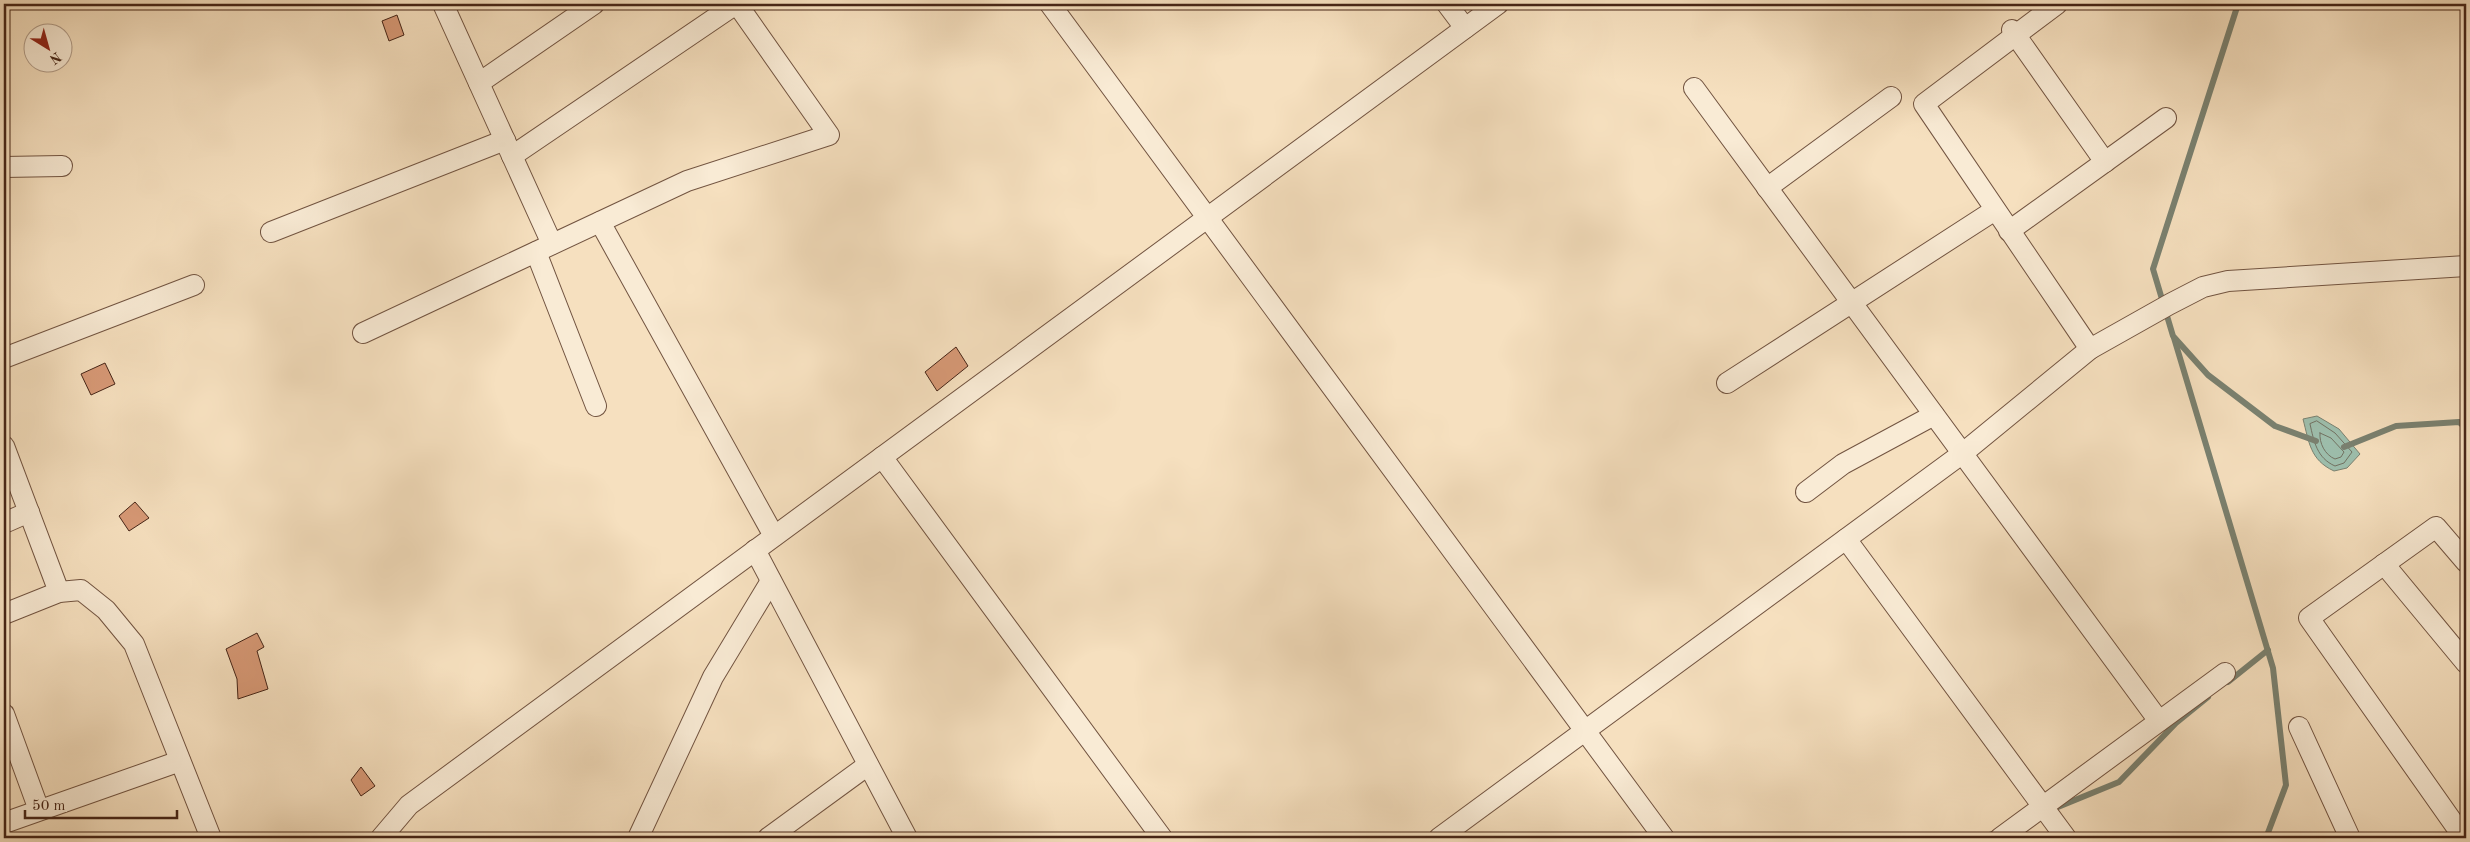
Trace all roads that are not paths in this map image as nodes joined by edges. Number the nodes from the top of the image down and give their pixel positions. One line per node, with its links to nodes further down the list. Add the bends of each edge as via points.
1 (443, 4): 10 (street)
2 (594, 4): 10 (street)
3 (736, 4): 14 (street); 21 (street, via 829,135 687,181)
4 (1050, 4): 20 (street)
5 (1447, 4): 8 (street)
6 (1498, 4): 8 (street)
7 (2057, 4): 9 (street)
8 (1465, 28): 20 (street)
9 (2013, 33): 15 (street); 19 (street, via 1924,104)
10 (479, 83): 14 (street)
11 (1694, 88): 18 (street)
12 (1891, 96): 18 (street)
13 (2166, 118): 15 (street)
14 (508, 148): 23 (street); 24 (street)
15 (2105, 162): 22 (street)
16 (5, 164): 17 (street)
17 (62, 166)
18 (1767, 188): 27 (street)
19 (1995, 210): 22 (street); 27 (street)
20 (1207, 217): 36 (street); 53 (street)
21 (600, 222): 24 (street); 40 (street)
22 (2009, 231): 29 (street)
23 (271, 232)
24 (544, 248): 28 (street); 32 (street)
25 (2466, 266): 29 (street, via 2228,281 2203,287)
26 (194, 285): 30 (street)
27 (1852, 303): 31 (street); 33 (street)
28 (363, 333)
29 (2090, 349): 35 (street)
30 (4, 358)
31 (1727, 383)
32 (596, 406)
33 (1934, 415): 35 (street); 37 (street, via 1843,464)
34 (4, 446): 38 (street)
35 (1962, 453): 41 (street); 51 (street)
36 (882, 457): 40 (street); 64 (street)
37 (1806, 492)
38 (29, 512): 39 (street); 46 (street)
39 (4, 523)
40 (774, 536): 42 (street)
41 (1846, 539): 53 (street); 56 (street)
42 (755, 550): 45 (street); 60 (street, via 409,805)
43 (2466, 562): 44 (street, via 2436,527)
44 (2384, 564): 48 (street); 70 (street, via 2309,618)
45 (772, 581): 55 (street); 61 (street, via 713,677)
46 (59, 592): 47 (street); 54 (street, via 81,590 106,610 134,644)
47 (4, 614)
48 (2466, 663)
49 (2225, 673): 51 (street)
50 (4, 714): 57 (street)
51 (2159, 721): 56 (street)
52 (2300, 728): 69 (street)
53 (1585, 731): 65 (street); 66 (street)
54 (180, 761): 57 (street); 59 (street)
55 (868, 765): 62 (street); 63 (street)
56 (2043, 806): 67 (street); 68 (street)
57 (39, 810): 58 (street)
58 (4, 822)
59 (211, 838)
60 (381, 838)
61 (638, 838)
62 (768, 838)
63 (907, 838)
64 (1162, 838)
65 (1439, 838)
66 (1664, 838)
67 (2000, 838)
68 (2066, 838)
69 (2350, 838)
70 (2464, 838)

